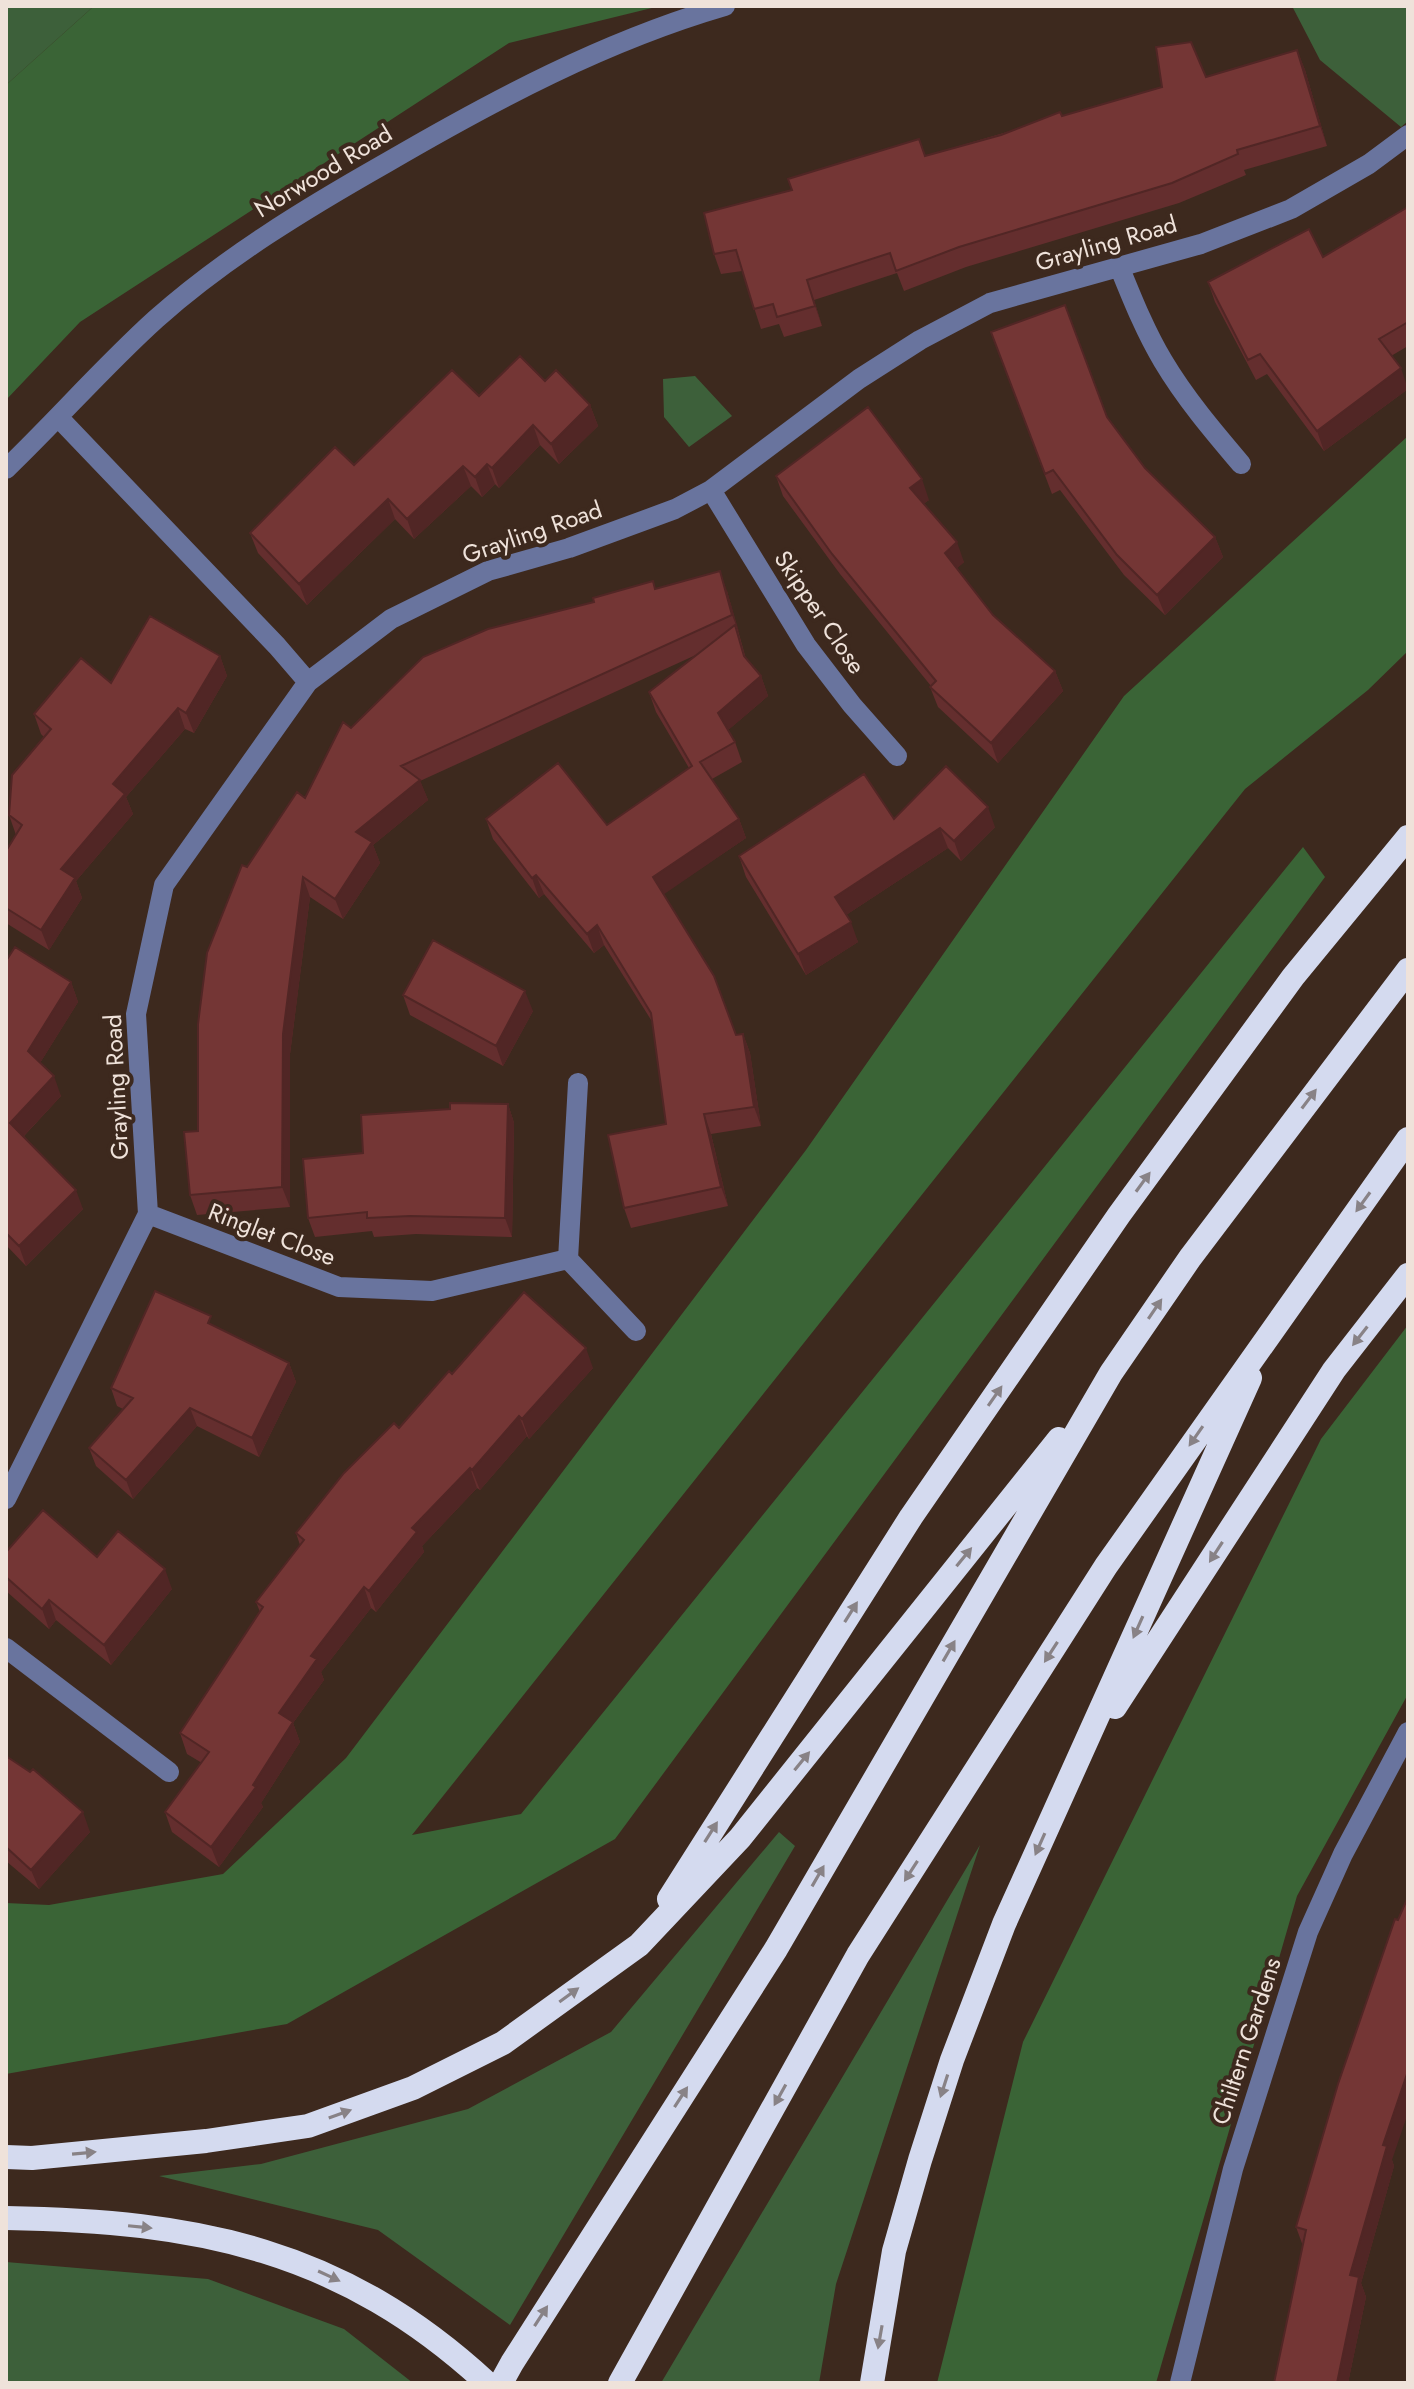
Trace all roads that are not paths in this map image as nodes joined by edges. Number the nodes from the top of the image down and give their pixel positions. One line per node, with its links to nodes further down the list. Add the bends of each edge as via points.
1 (725, 6): 4 (street, Norwood Road, via 621,42 532,81 295,215 156,320)
2 (1408, 135): 3 (street, Grayling Road, via 1291,209 1201,244)
3 (1119, 266): 5 (street, via 1162,361); 7 (street, Grayling Road, via 990,303 920,340)
4 (59, 418): 6 (street, Norwood Road); 8 (street)
5 (1241, 464)
6 (6, 469)
7 (711, 490): 8 (street, Grayling Road, via 569,548 488,571 391,619); 9 (street, Skipper Close, via 806,645)
8 (308, 682): 14 (street, Grayling Road, via 164,885 136,1014)
9 (897, 756)
10 (1408, 837): 25 (highway, one-way to 10, via 911,1517 1119,1215 1293,977)
11 (1408, 970): 19 (highway, one-way to 11, via 1190,1258)
12 (578, 1083): 15 (street)
13 (1408, 1139): 17 (highway, one-way to 17)
14 (148, 1214): 15 (street, Ringlet Close, via 339,1287 432,1291); 20 (street, Grayling Road)
15 (568, 1259): 18 (street)
16 (1408, 1275): 24 (highway, one-way to 24, via 1334,1370)
17 (1273, 1327): 24 (highway, one-way to 24); 30 (highway, one-way to 30, via 1106,1566 858,1955)
18 (636, 1331)
19 (1111, 1373): 25 (highway, one-way to 19, via 740,1838); 29 (highway, one-way to 19, via 776,1949)
20 (6, 1499)
21 (6, 1648): 23 (street)
22 (1408, 1732): 32 (street, Chiltern Gardens, via 1308,1932 1233,2169)
23 (169, 1772)
24 (1072, 1773): 31 (highway, one-way to 31, via 1004,1924 952,2060 894,2251)
25 (639, 1945): 26 (highway, one-way to 25, via 206,2141 308,2126 413,2088 503,2043)
26 (6, 2157)
27 (6, 2218): 28 (highway, one-way to 28, via 179,2230 257,2248 326,2273 391,2307)
28 (487, 2383)
29 (501, 2383)
30 (620, 2383)
31 (872, 2383)
32 (1180, 2383)

